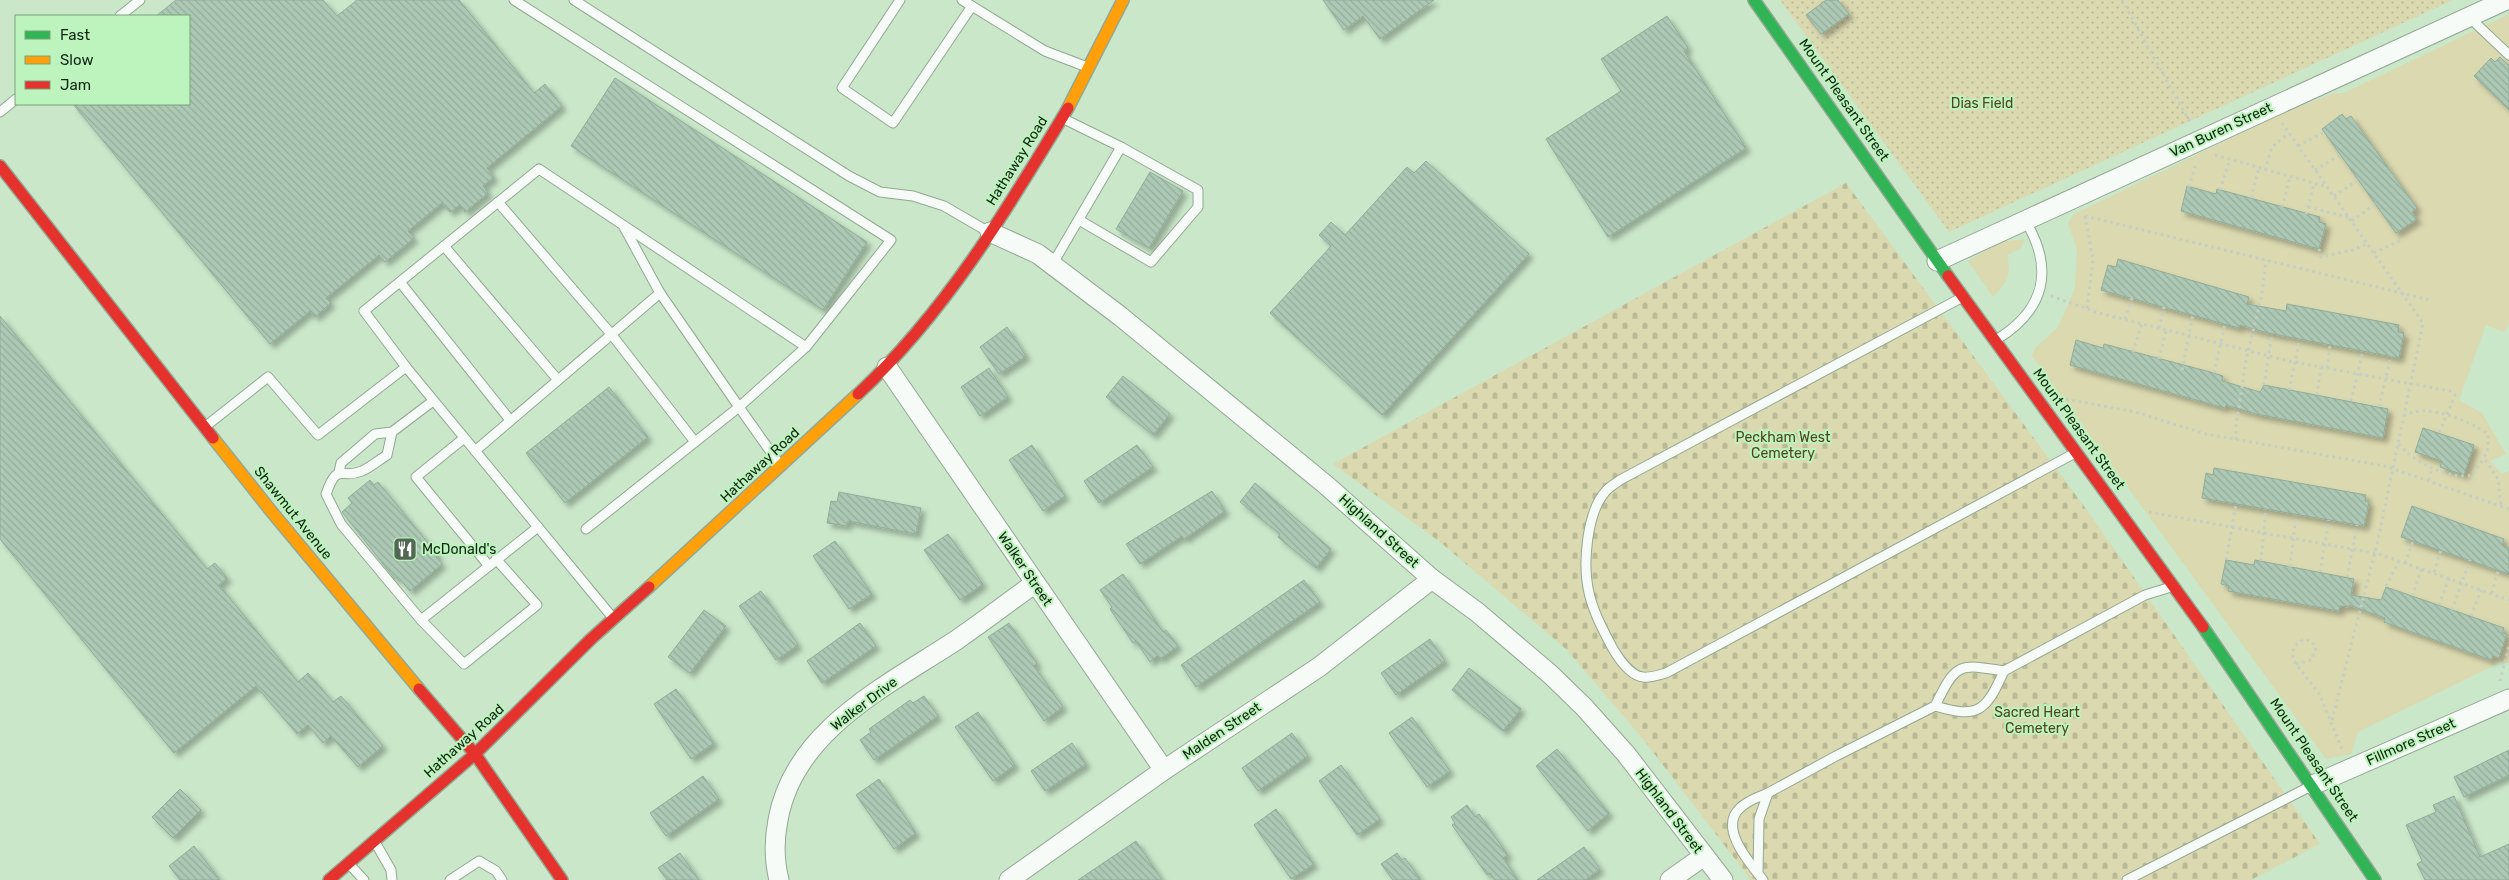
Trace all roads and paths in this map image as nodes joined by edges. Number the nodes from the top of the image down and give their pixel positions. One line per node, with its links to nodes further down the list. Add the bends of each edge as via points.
1 (140, 0): 11 (lane)
2 (514, 0): 81 (lane, via 891,240)
3 (574, 0): 50 (lane, via 849,176 880,192 913,196 944,206)
4 (900, 0): 10 (lane, via 842,88 893,122)
5 (962, 0): 10 (lane)
6 (1123, 0): 14 (main road, Hathaway Road)
7 (1754, 0): 57 (main road, Mount Pleasant Street)
8 (2122, 0): 21 (path, via 2178,103)
9 (2506, 0): 12 (street, Van Buren Street)
10 (972, 6): 14 (lane, via 1045,51)
11 (121, 15)
12 (2469, 17): 13 (lane); 16 (street, Van Buren Street)
13 (2509, 55)
14 (1089, 68): 18 (main road, Hathaway Road)
15 (15, 100): 17 (lane)
16 (2272, 107): 20 (path); 21 (street, Van Buren Street)
17 (0, 112)
18 (1062, 118): 23 (lane); 50 (main road, Hathaway Road)
19 (2324, 132): 22 (path)
20 (2289, 133): 22 (path); 28 (path, via 2272,147)
21 (2195, 146): 25 (path); 33 (path); 42 (street, Van Buren Street)
22 (2298, 146): 29 (path)
23 (1121, 148): 46 (lane); 46 (lane, via 1198,190 1198,207 1151,262)
24 (2340, 155): 29 (path)
25 (2230, 159): 27 (path); 35 (path)
26 (0, 166): 110 (main road, Shawmut Avenue)
27 (2259, 168): 28 (path); 37 (path)
28 (2265, 170): 30 (path)
29 (2315, 170): 34 (path)
30 (2290, 177): 32 (path); 40 (path)
31 (2358, 180): 36 (path)
32 (2314, 184): 34 (path); 41 (path)
33 (2189, 187)
34 (2328, 188): 36 (path)
35 (2220, 190)
36 (2334, 196): 45 (path)
37 (2251, 198)
38 (498, 202): 49 (lane, via 539,169); 53 (lane); 74 (lane)
39 (2375, 204): 48 (path)
40 (2282, 207)
41 (2308, 207): 43 (path); 45 (path)
42 (2052, 208): 44 (path); 47 (street, Van Buren Street)
43 (2306, 214)
44 (2085, 216): 56 (path); 67 (path, via 2093,259)
45 (2348, 217): 48 (path)
46 (1078, 220): 58 (lane)
47 (2025, 220): 57 (street, Van Buren Street); 60 (lane, via 2038,247 2041,263 2043,275)
48 (2352, 221): 52 (path)
49 (624, 226): 61 (lane); 81 (lane)
50 (990, 232): 58 (street, Highland Street, via 1038,254); 90 (main road, Hathaway Road, via 926,322)
51 (2401, 240): 55 (path)
52 (2367, 244): 54 (path, via 2321,257); 55 (path)
53 (444, 246): 59 (lane); 97 (lane)
54 (2319, 249)
55 (2374, 253): 62 (path)
56 (2266, 260): 62 (path); 84 (path, via 2262,294)
57 (1937, 261): 63 (main road, Mount Pleasant Street)
58 (1052, 265): 157 (street, Highland Street, via 1120,316 1298,462)
59 (400, 282): 89 (lane, via 364,311); 109 (lane)
60 (2038, 292): 67 (path); 78 (lane, via 2025,318)
61 (660, 294): 74 (lane); 106 (lane)
62 (2404, 294): 65 (path); 98 (path, via 2423,323)
63 (1964, 297): 78 (main road, Mount Pleasant Street); 118 (lane, via 1620,480 1605,491 1589,529 1588,588 1595,612 1619,658 1642,677 1666,673)
64 (2132, 298): 69 (path)
65 (2430, 300)
66 (2164, 307): 72 (path)
67 (2087, 309): 69 (path)
68 (2193, 315): 76 (path)
69 (2125, 319): 70 (path)
70 (2142, 324): 72 (path); 83 (path)
71 (2225, 324): 79 (path)
72 (2159, 328): 73 (path)
73 (2166, 330): 76 (path); 87 (path)
74 (612, 334): 97 (lane); 115 (lane)
75 (2272, 334): 85 (path)
76 (2189, 336): 79 (path); 93 (path)
77 (2300, 339): 88 (path)
78 (1996, 340): 101 (main road, Mount Pleasant Street)
79 (2220, 345): 84 (path); 94 (path)
80 (2330, 345): 92 (path)
81 (806, 347): 106 (lane)
82 (2363, 351): 95 (path)
83 (2133, 352)
84 (2248, 352): 85 (path); 114 (path)
85 (2268, 356): 88 (path); 99 (path)
86 (2391, 356): 96 (path)
87 (2159, 359)
88 (2295, 362): 91 (path); 100 (path)
89 (406, 367): 103 (lane); 110 (lane, via 318,435 268,377)
90 (887, 367): 120 (main road, Hathaway Road); 158 (street, Walker Street)
91 (2321, 367): 92 (path); 102 (path)
92 (2327, 368): 95 (path)
93 (2182, 370)
94 (2214, 373)
95 (2358, 374): 96 (path); 104 (path)
96 (2385, 379): 98 (path); 105 (path)
97 (558, 380): 109 (lane)
98 (2411, 383): 107 (path); 108 (path, via 2450,391 2455,395)
99 (2264, 385)
100 (2289, 390)
101 (2033, 391): 114 (path, via 2135,412); 118 (main road, Mount Pleasant Street)
102 (2317, 395)
103 (433, 401): 111 (lane); 113 (lane)
104 (2351, 401)
105 (2379, 406)
106 (739, 407): 115 (lane); 120 (lane)
107 (2404, 416): 108 (path, via 2422,409); 116 (path)
108 (2448, 416): 112 (path); 119 (path, via 2488,434)
109 (510, 420): 117 (lane)
110 (206, 426): 177 (main road, Shawmut Avenue, via 271,511)
111 (392, 432): 123 (lane, via 375,434 341,463); 123 (lane, via 386,455 361,471)
112 (2439, 433)
113 (464, 440): 117 (lane); 149 (lane, via 416,477)
114 (2236, 440): 121 (path)
115 (695, 442): 135 (lane)
116 (2399, 443): 121 (path); 122 (path)
117 (475, 451): 133 (lane)
118 (2078, 452): 129 (main road, Mount Pleasant Street)
119 (2484, 458): 122 (path, via 2468,476 2459,477); 126 (path, via 2498,479)
120 (781, 466): 169 (main road, Hathaway Road)
121 (2394, 468): 124 (path); 142 (path)
122 (2432, 468): 124 (path)
123 (339, 472): 170 (lane, via 331,479 326,494 341,524)
124 (2429, 480): 126 (path)
125 (2236, 504): 134 (path)
126 (2501, 506): 128 (path)
127 (2266, 509): 136 (path)
128 (2509, 509)
129 (2120, 511): 134 (path, via 2161,513); 160 (main road, Mount Pleasant Street)
130 (2296, 514): 137 (path)
131 (2329, 520): 139 (path)
132 (2357, 525): 140 (path)
133 (538, 527): 143 (lane); 169 (lane)
134 (2232, 527): 136 (path); 144 (path)
135 (586, 530)
136 (2264, 532): 137 (path); 147 (path)
137 (2293, 538): 139 (path); 150 (path)
138 (2413, 541): 148 (path)
139 (2325, 543): 140 (path); 153 (path)
140 (2353, 549): 142 (path); 155 (path)
141 (2441, 550): 154 (path)
142 (2375, 553): 146 (path); 176 (path)
143 (496, 559): 149 (lane); 170 (lane, via 537,605 464,664)
144 (2226, 560)
145 (2470, 560): 159 (path)
146 (2399, 561): 148 (path); 161 (path)
147 (2261, 562)
148 (2405, 563): 151 (path)
149 (489, 566): 170 (lane)
150 (2290, 567)
151 (2422, 568): 154 (path); 164 (path)
152 (2498, 570): 163 (path)
153 (2320, 572)
154 (2434, 572): 156 (path)
155 (2346, 577)
156 (2449, 578): 159 (path); 166 (path)
157 (1432, 579): 179 (street, Malden Street, via 1319,667); 183 (street, Highland Street, via 1514,642 1584,707 1626,754)
158 (1035, 583): 179 (street, Walker Street); 192 (street, Walker Drive, via 958,639 879,690 822,737 796,771 779,811 775,855)
159 (2464, 583): 162 (path); 167 (path)
160 (2174, 586): 173 (lane, via 2145,595); 180 (main road, Mount Pleasant Street)
161 (2386, 586)
162 (2481, 590): 163 (path); 168 (path)
163 (2492, 593): 165 (path)
164 (2412, 596)
165 (2509, 600)
166 (2439, 605)
167 (2452, 610)
168 (2471, 616)
169 (614, 619): 177 (main road, Hathaway Road)
170 (421, 620)
171 (2509, 646): 174 (path)
172 (2296, 664): 172 (path, via 2292,654 2298,642 2306,639 2312,642 2316,648 2311,660); 176 (path, via 2320,695)
173 (2004, 671): 175 (lane, via 1974,666 1958,668); 175 (lane, via 1988,701 1979,709 1958,713)
174 (2501, 702): 178 (street, Fillmore Street)
175 (1935, 706): 181 (lane)
176 (2332, 724): 178 (path)
177 (475, 754): 182 (main road, Hathaway Road); 191 (main road, Shawmut Avenue)
178 (2352, 768): 180 (street, Fillmore Street)
179 (1164, 770): 193 (street, Malden Street)
180 (2313, 785): 196 (lane); 197 (main road, Mount Pleasant Street)
181 (1768, 793): 185 (lane, via 1759,819); 185 (lane, via 1739,809 1732,826 1736,842)
182 (374, 841): 184 (main road, Hathaway Road); 188 (lane, via 391,870)
183 (1704, 856): 194 (street); 195 (street, Highland Street)
184 (348, 863): 186 (main road, Hathaway Road); 187 (lane)
185 (1760, 877)
186 (329, 880)
187 (364, 880)
188 (392, 880)
189 (452, 880): 190 (lane, via 479,860 496,871)
190 (502, 880)
191 (562, 880)
192 (779, 880)
193 (1009, 880)
194 (1670, 880)
195 (1723, 880)
196 (2126, 880)
197 (2375, 880)

